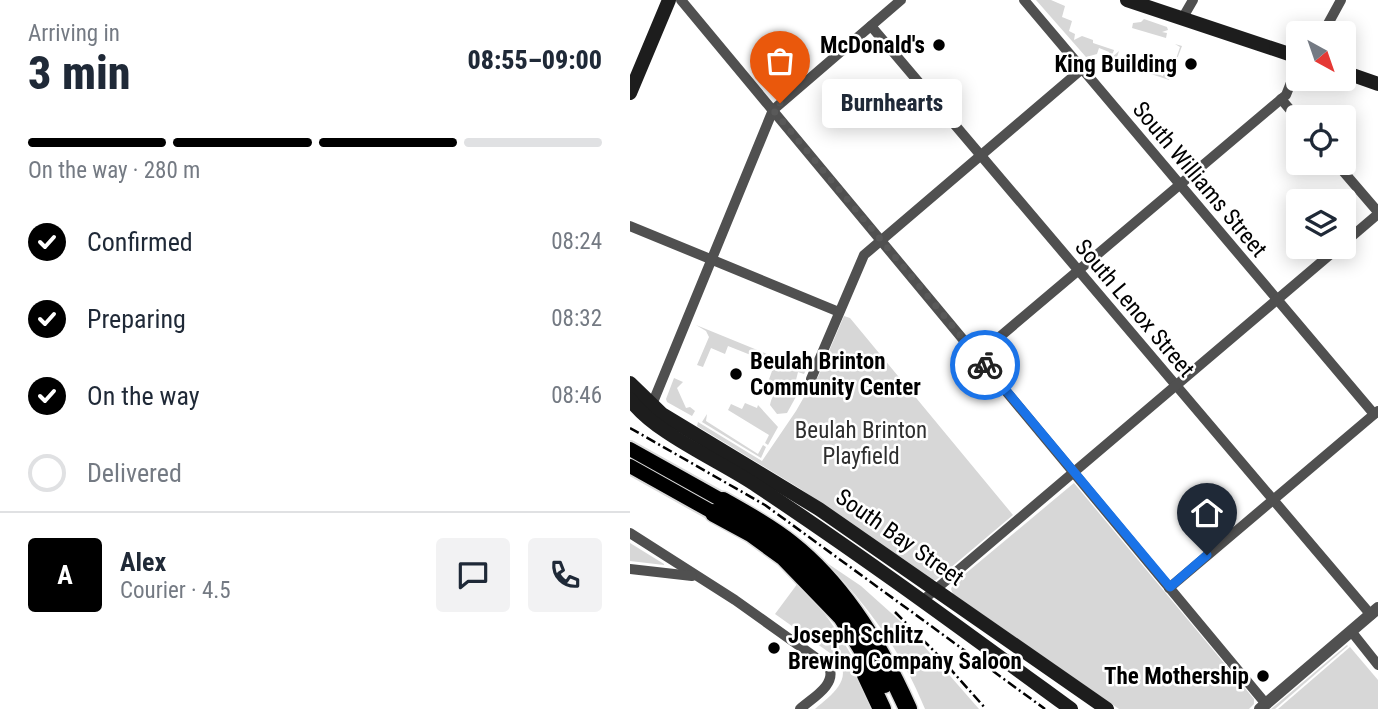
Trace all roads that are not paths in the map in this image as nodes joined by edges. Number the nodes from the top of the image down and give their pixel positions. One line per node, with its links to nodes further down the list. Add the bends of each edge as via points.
1 (669, 0): 16 (main road)
2 (681, 0): 19 (street)
3 (901, 0): 10 (street)
4 (1024, 0): 12 (street, South Williams Street)
5 (1127, 0): 8 (main road)
6 (1193, 0): 8 (street)
7 (1341, 0): 9 (street)
8 (1182, 19): 11 (main road)
9 (1330, 21)
10 (870, 26): 19 (street); 20 (street, South Lenox Street)
11 (1286, 53)
12 (1082, 69): 20 (street); 22 (street, South Williams Street)
13 (1356, 76): 14 (main road)
14 (1378, 84)
15 (1288, 91): 17 (street)
16 (630, 93)
17 (1281, 99): 18 (street); 22 (street)
18 (1286, 105)
19 (773, 110): 26 (street); 28 (street)
20 (980, 155): 26 (street); 29 (street, South Lenox Street)
21 (1346, 175): 23 (street)
22 (1180, 184): 29 (street); 30 (street, South Williams Street)
23 (1378, 213): 25 (street)
24 (630, 226): 28 (street)
25 (1356, 232)
26 (881, 240): 31 (street, via 864,254); 32 (street)
27 (1325, 259): 30 (street)
28 (711, 260): 31 (street); 37 (street)
29 (1078, 270): 32 (street); 35 (street, South Lenox Street)
30 (1277, 299): 35 (street); 38 (street, South Williams Street)
31 (839, 312): 33 (street)
32 (977, 356): 41 (street)
33 (811, 379)
34 (630, 383): 37 (main road, South Bay Street)
35 (1175, 386): 41 (street); 43 (street, South Lenox Street)
36 (630, 399): 37 (main road, South Bay Street)
37 (649, 411): 42 (main road, South Bay Street, via 662,414)
38 (1376, 412): 43 (street)
39 (630, 449): 44 (main road)
40 (630, 466): 44 (main road)
41 (1073, 472): 50 (street); 52 (street)
42 (754, 475): 46 (main road, South Bay Street); 47 (main road, South Bay Street)
43 (1273, 500): 50 (street); 54 (street, South Lenox Street)
44 (718, 507): 51 (highway, via 784,557); 55 (highway, via 759,521 792,544)
45 (630, 533): 49 (street)
46 (884, 554): 47 (main road); 52 (main road, South Bay Street)
47 (874, 567): 53 (main road, South Bay Street)
48 (630, 569): 49 (street)
49 (696, 577): 59 (street, via 829,667 830,682)
50 (1170, 587): 58 (street)
51 (816, 590): 60 (highway); 61 (highway, via 851,629)
52 (935, 590): 53 (street); 65 (main road, South Bay Street)
53 (922, 601): 64 (main road, South Bay Street)
54 (1374, 611): 56 (street)
55 (858, 617): 62 (highway); 63 (highway, via 879,639)
56 (1351, 631): 57 (street); 58 (street)
57 (1378, 665)
58 (1263, 706)
59 (800, 709)
60 (882, 709)
61 (896, 709)
62 (908, 709)
63 (918, 709)
64 (1071, 709)
65 (1107, 709)

